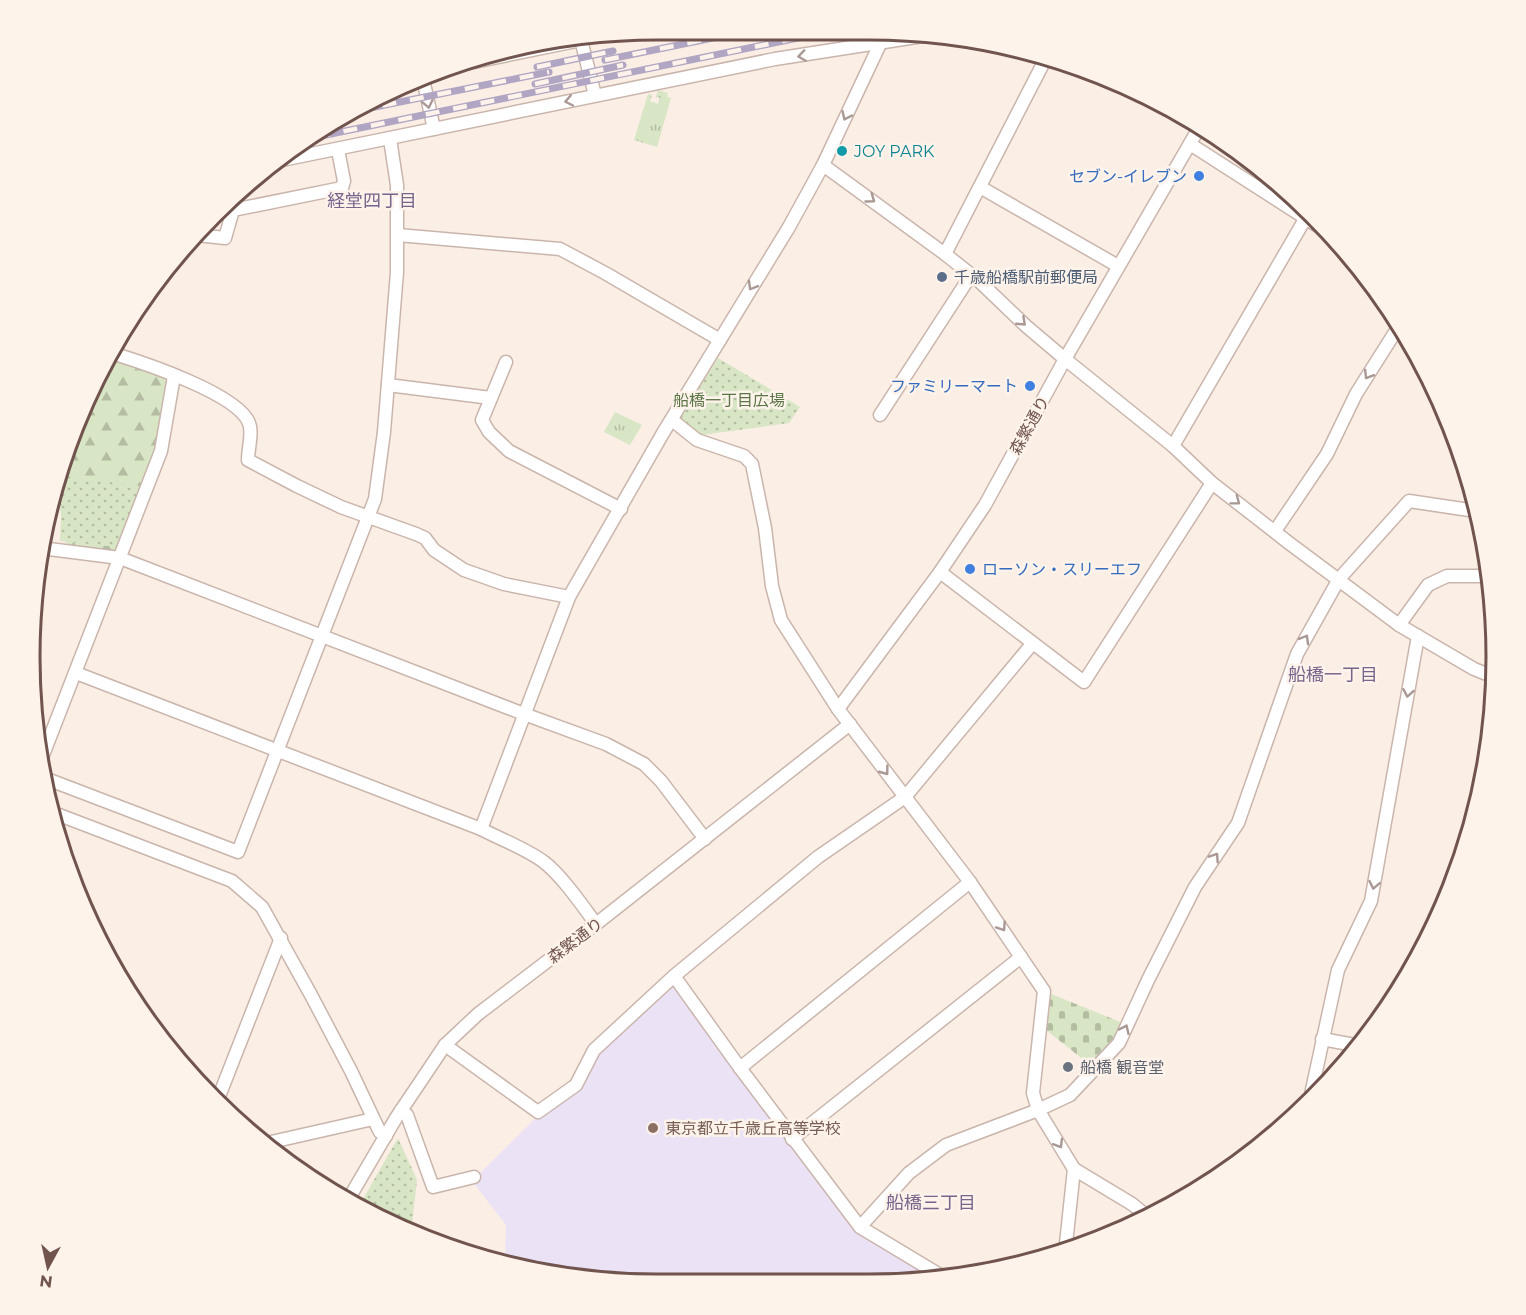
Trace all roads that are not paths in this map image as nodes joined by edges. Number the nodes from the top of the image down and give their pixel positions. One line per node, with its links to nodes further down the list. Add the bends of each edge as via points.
1 (874, 40): 6 (street, one-way to 6)
2 (880, 41): 13 (street, one-way to 13)
3 (582, 45): 6 (street)
4 (1042, 66): 14 (street)
5 (424, 86): 7 (street, one-way to 7)
6 (595, 95): 7 (street, one-way to 7)
7 (434, 129): 9 (street)
8 (1195, 134): 10 (street, 森繁通り)
9 (390, 139): 11 (street); 19 (street, via 397,185)
10 (1190, 144): 15 (street); 22 (street, 森繁通り)
11 (338, 150): 12 (street); 17 (street, via 342,188)
12 (297, 157)
13 (823, 165): 21 (street, one-way to 21); 25 (street, one-way to 25)
14 (980, 187): 21 (street); 22 (street)
15 (1280, 199)
16 (233, 210): 20 (street, via 225,238)
17 (233, 210)
18 (1304, 220): 34 (street)
19 (398, 235): 25 (street, via 560,249); 30 (street)
20 (207, 237)
21 (945, 254): 23 (street)
22 (1118, 266): 27 (street, 森繁通り)
23 (970, 275): 27 (street, one-way to 27); 32 (street)
24 (1394, 334): 39 (street, one-way to 39, via 1356,394 1327,454)
25 (720, 340): 33 (street)
26 (120, 355): 29 (street, via 164,369)
27 (1065, 359): 34 (street); 42 (street, 森繁通り, via 985,505)
28 (506, 362): 31 (street)
29 (174, 376): 38 (street, via 242,412 250,424 248,460); 41 (street, via 161,451)
30 (388, 385): 31 (street); 38 (street, via 375,499)
31 (491, 398): 36 (street, via 482,420 509,451)
32 (880, 415)
33 (672, 420): 36 (street); 52 (street, via 697,440 744,456 752,464 781,620)
34 (1173, 446): 35 (street)
35 (1212, 483): 39 (street, one-way to 39); 49 (street, via 1084,682)
36 (621, 509): 45 (street)
37 (1467, 510): 44 (street, via 1410,501)
38 (367, 517): 45 (street, via 425,538 434,550 464,570 504,584); 47 (street)
39 (1275, 531): 44 (street)
40 (50, 549): 41 (street)
41 (120, 558): 47 (street); 50 (street)
42 (940, 572): 49 (street); 52 (street, 森繁通り)
43 (1480, 576): 46 (street, via 1447,576 1428,585)
44 (1340, 579): 46 (street); 74 (street, one-way to 44, via 1070,1095 1119,1043 1195,886 1238,824 1297,654)
45 (569, 597): 53 (street)
46 (1399, 624): 48 (street)
47 (323, 636): 53 (street); 56 (street)
48 (1418, 636): 51 (street); 67 (street, one-way to 67, via 1371,901 1338,970)
49 (1032, 644): 58 (street)
50 (75, 673): 55 (street); 56 (street)
51 (1485, 673)
52 (838, 708): 54 (street)
53 (524, 714): 60 (street); 61 (street, via 606,744 644,764)
54 (850, 724): 58 (street, one-way to 58); 61 (street, 森繁通り)
55 (47, 745)
56 (278, 750): 57 (street, via 238,852); 60 (street)
57 (53, 781)
58 (905, 796): 62 (street); 66 (street, via 818,857)
59 (62, 816): 64 (street, via 232,881 262,907)
60 (481, 829): 63 (street, via 545,863)
61 (705, 839): 63 (street, 森繁通り)
62 (970, 882): 65 (street, one-way to 65); 70 (street)
63 (596, 924): 69 (street, 森繁通り, via 478,1014)
64 (281, 938): 72 (street); 75 (street)
65 (1021, 957): 74 (street, via 1044,991 1033,1093); 77 (street)
66 (674, 975): 69 (street, via 594,1050 576,1084 538,1112); 70 (street)
67 (1322, 1039): 68 (street); 71 (street)
68 (1349, 1044)
69 (446, 1045): 73 (street, 森繁通り)
70 (740, 1068): 77 (street)
71 (1313, 1085)
72 (220, 1093)
73 (401, 1110): 76 (street, 森繁通り); 80 (street, via 407,1115 433,1187)
74 (1038, 1110): 79 (street, one-way to 79); 83 (street, via 946,1145 909,1173)
75 (373, 1119): 76 (street); 78 (street)
76 (386, 1136): 81 (street, 森繁通り)
77 (792, 1138): 83 (street)
78 (275, 1141)
79 (1074, 1169): 82 (street); 84 (street)
80 (474, 1177)
81 (352, 1194)
82 (1141, 1211)
83 (860, 1227): 85 (street)
84 (1066, 1242)
85 (932, 1271)

